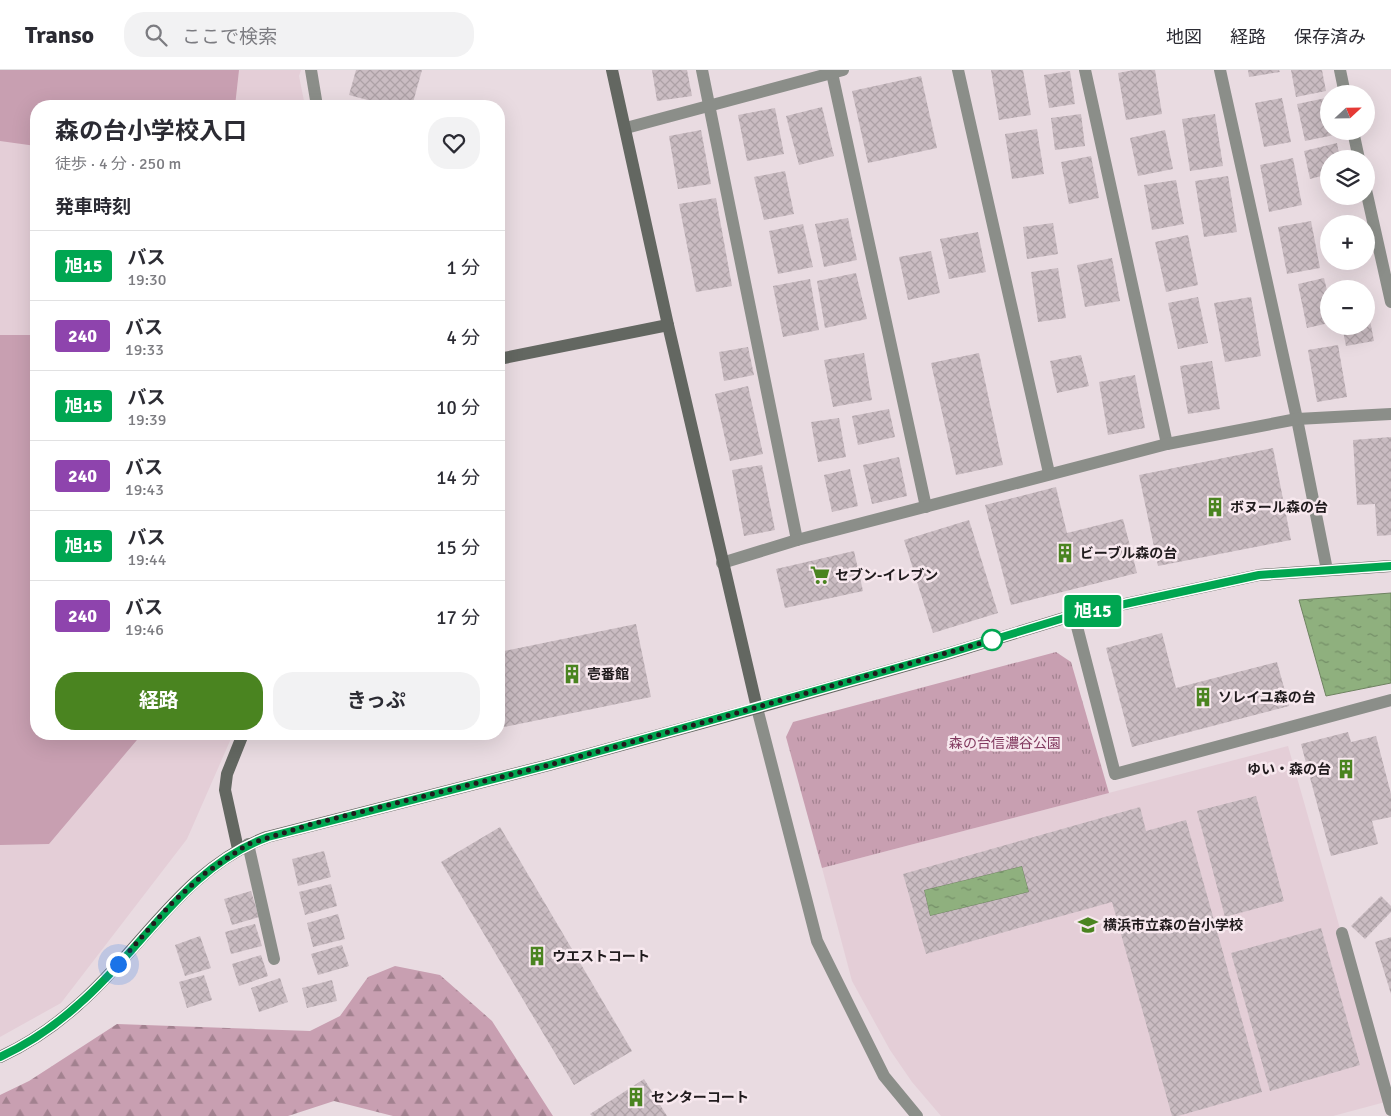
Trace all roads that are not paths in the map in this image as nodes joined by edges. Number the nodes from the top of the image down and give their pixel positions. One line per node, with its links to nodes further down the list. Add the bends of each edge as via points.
1 (311, 70): 10 (street)
2 (612, 70): 12 (street)
3 (702, 70): 11 (street)
4 (958, 70): 20 (street)
5 (1085, 70): 19 (street)
6 (1220, 70): 18 (street)
7 (1340, 70): 9 (street)
8 (837, 72): 11 (street); 21 (street)
9 (1343, 85)
10 (316, 100)
11 (711, 106): 12 (street); 22 (street)
12 (626, 128): 15 (street)
13 (1369, 205): 14 (street)
14 (1391, 302)
15 (668, 325): 16 (street); 23 (street)
16 (505, 359)
17 (1391, 414): 18 (street)
18 (1297, 419): 19 (street); 25 (street)
19 (1167, 444): 20 (street)
20 (1049, 474): 21 (street)
21 (926, 507): 22 (street)
22 (797, 540): 23 (street)
23 (722, 563): 28 (street)
24 (1391, 566): 25 (street)
25 (1327, 570): 26 (street, via 1259,575)
26 (1074, 615): 27 (street, via 1116,774); 28 (street)
27 (1391, 700)
28 (757, 708): 30 (street, via 549,765 312,824); 35 (street, via 817,940 884,1076)
29 (241, 740): 30 (street, via 227,774 225,790)
30 (243, 846): 32 (street); 33 (street, via 204,874 170,905 80,1004 52,1026)
31 (1342, 933): 34 (street)
32 (274, 959)
33 (0, 1057)
34 (1391, 1110)
35 (917, 1116)

